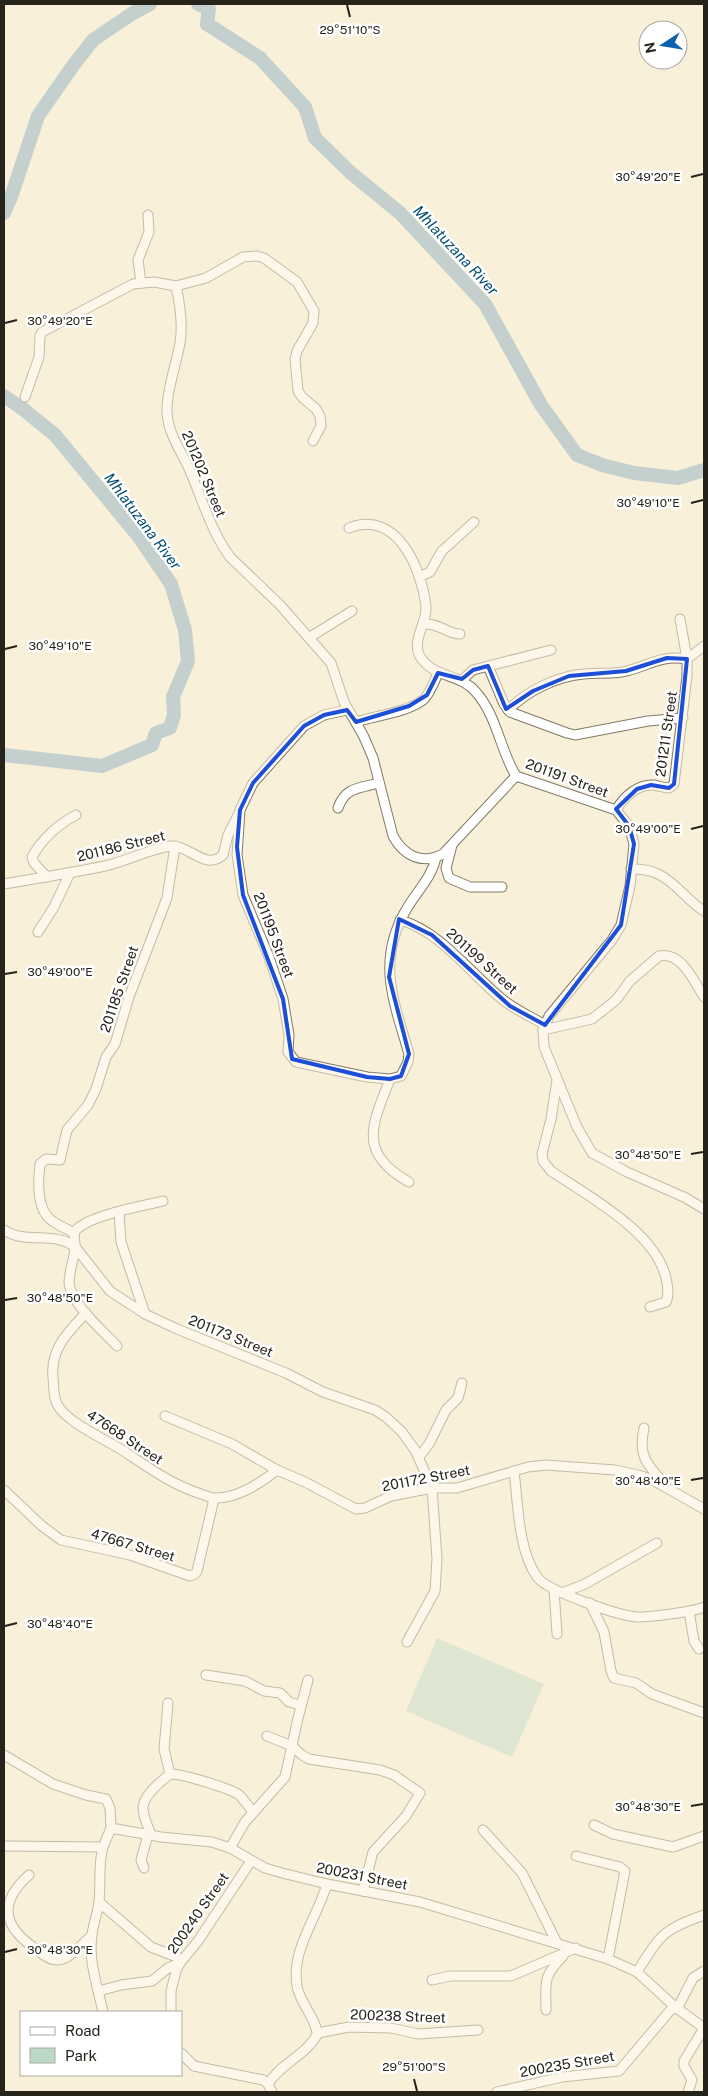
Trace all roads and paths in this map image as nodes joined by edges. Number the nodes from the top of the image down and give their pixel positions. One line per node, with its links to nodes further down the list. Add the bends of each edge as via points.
1 (148, 215): 2 (street, via 149,232 138,260)
2 (141, 283): 3 (street); 4 (street, via 123,288 42,332 39,357)
3 (176, 286): 5 (street, via 206,278 243,257 257,256 297,282 312,305 315,319 297,351 295,364 298,391 320,416 321,426); 13 (street, 201202 Street, via 181,328 167,408 172,436 224,549)
4 (25, 396)
5 (313, 441)
6 (474, 522): 8 (street, via 442,551 430,572)
7 (349, 528): 8 (street, 201191 Street, via 374,523 388,529 407,550)
8 (419, 577): 11 (street, 201191 Street, via 426,607)
9 (352, 611): 13 (street)
10 (680, 619): 16 (street, 201211 Street)
11 (424, 624): 12 (street, via 437,624); 18 (street, 201191 Street, via 417,648 421,658)
12 (460, 634)
13 (310, 637): 20 (street, 201202 Street, via 331,663)
14 (704, 646): 16 (street)
15 (551, 650): 17 (street)
16 (687, 659): 21 (street, via 666,658 626,671 569,676 533,691); 22 (street, 201211 Street)
17 (488, 666): 19 (street, via 474,670); 21 (street)
18 (438, 673): 19 (street, 201191 Street); 23 (street, via 422,700)
19 (462, 680): 24 (street, 201191 Street, via 486,706)
20 (348, 710): 23 (street, 201202 Street); 27 (street, 201195 Street, via 324,715 304,726 253,783)
21 (508, 710): 22 (street, via 571,734)
22 (683, 718): 28 (street, 201211 Street, via 672,786 651,785 637,789 626,796)
23 (356, 722): 25 (street, 201202 Street, via 374,758)
24 (516, 776): 28 (street, 201191 Street); 30 (street)
25 (379, 783): 26 (street, via 346,792); 32 (street, 201202 Street, via 393,836 398,843 418,858)
26 (338, 808)
27 (240, 810): 31 (street, 201186 Street, via 223,855 216,860 207,860); 44 (street, 201195 Street, via 237,854 243,896 283,999 289,1055 303,1064)
28 (616, 810): 33 (street, 201191 Street, via 632,833)
29 (76, 815): 35 (street, via 51,833 32,857)
30 (452, 844): 32 (street); 37 (street, via 446,868 449,878 470,888)
31 (174, 846): 34 (street, 201186 Street); 50 (street, 201185 Street, via 167,898 132,987 115,1044 106,1057 88,1105 68,1130 60,1160 46,1159 40,1164 43,1210 51,1220)
32 (436, 857): 39 (street, via 433,870)
33 (631, 869): 38 (street, via 657,873); 42 (street, 201191 Street, via 624,917 618,932 549,1016)
34 (70, 873): 35 (street, 201186 Street); 40 (street)
35 (47, 877): 36 (street, 201186 Street)
36 (4, 884)
37 (502, 887)
38 (704, 911)
39 (400, 920): 42 (street, 201199 Street, via 432,935 505,1002); 44 (street, via 393,935 389,977 408,1062 401,1076)
40 (38, 932)
41 (704, 997): 42 (street, via 684,965 669,956 659,956 630,981 616,1000 592,1019)
42 (544, 1027): 43 (street, via 544,1047)
43 (557, 1078): 47 (street, via 576,1127 592,1153); 52 (street, via 542,1160 551,1171 622,1218 656,1255 663,1267 669,1293 666,1302)
44 (390, 1079): 45 (street, via 374,1128 374,1144 384,1164)
45 (409, 1182)
46 (164, 1200): 48 (street)
47 (704, 1209)
48 (119, 1212): 50 (street, via 88,1222); 54 (street, via 121,1242)
49 (4, 1230): 51 (street, via 21,1237 63,1240)
50 (74, 1233): 51 (street)
51 (75, 1247): 53 (street, via 70,1286); 54 (street, 201173 Street, via 110,1291)
52 (650, 1307)
53 (86, 1313): 55 (street); 65 (street, 47668 Street, via 69,1331 55,1354 52,1370 59,1407 85,1429 126,1452 167,1481)
54 (145, 1314): 59 (street, 201173 Street, via 286,1373 323,1392 374,1410 402,1432)
55 (118, 1346)
56 (462, 1382): 59 (street, via 458,1398 446,1410)
57 (165, 1416): 60 (street, 201172 Street, via 232,1444)
58 (644, 1428): 63 (street, via 643,1455 648,1466)
59 (419, 1457): 62 (street, 201173 Street)
60 (276, 1470): 62 (street, 201172 Street, via 356,1509 391,1496); 65 (street, via 240,1492)
61 (514, 1471): 62 (street, 201172 Street, via 457,1488); 63 (street, 201172 Street, via 535,1465 615,1470 651,1479); 68 (street, via 527,1554 538,1577)
62 (432, 1488): 73 (street, 201173 Street, via 437,1559 434,1591)
63 (669, 1489): 66 (street, 201172 Street)
64 (4, 1490): 65 (street, 47667 Street, via 60,1540 130,1555 190,1576 197,1571)
65 (214, 1498)
66 (704, 1509)
67 (657, 1543): 68 (street, via 585,1584)
68 (558, 1591): 69 (street); 72 (street)
69 (590, 1603): 71 (street, via 637,1617); 79 (street, via 602,1626 614,1678 636,1683 652,1694)
70 (704, 1607): 71 (street)
71 (689, 1611): 74 (street, via 694,1642)
72 (557, 1634)
73 (408, 1642)
74 (699, 1649)
75 (206, 1675): 78 (street, via 245,1681 264,1691 280,1693 289,1702)
76 (308, 1680): 78 (street)
77 (168, 1703): 83 (street, via 164,1749)
78 (301, 1705): 81 (street)
79 (704, 1713)
80 (267, 1736): 81 (street)
81 (292, 1746): 84 (street, via 286,1777); 98 (street, via 309,1759 394,1775 420,1793 406,1816 373,1852)
82 (4, 1755): 86 (street, via 53,1784 103,1797 110,1808)
83 (170, 1774): 84 (street, via 230,1791 240,1796); 88 (street, via 143,1805)
84 (253, 1812): 92 (street)
85 (594, 1825): 89 (street, via 613,1834 673,1847)
86 (110, 1828): 88 (street, 200231 Street); 91 (street)
87 (483, 1830): 102 (street, via 522,1873)
88 (149, 1835): 92 (street, 200231 Street, via 212,1842); 95 (street, via 141,1860)
89 (704, 1836)
90 (4, 1846): 91 (street)
91 (102, 1847): 99 (street)
92 (230, 1848): 94 (street, 200231 Street)
93 (576, 1856): 105 (street, via 625,1871)
94 (251, 1861): 97 (street, 200231 Street, via 282,1873); 106 (street, 200240 Street)
95 (144, 1868)
96 (29, 1875): 101 (street, via 17,1887 7,1905 9,1921 18,1935 56,1960 63,1959)
97 (327, 1884): 98 (street, 200231 Street); 117 (street, via 300,1946 296,1965 301,2001)
98 (363, 1891): 102 (street, 200231 Street, via 420,1902)
99 (99, 1902): 101 (street); 106 (street, via 151,1947)
100 (704, 1915): 108 (street, via 664,1933)
101 (92, 1935): 110 (street, via 94,1969)
102 (557, 1943): 103 (street, 200231 Street)
103 (576, 1948): 104 (street); 105 (street, 200231 Street)
104 (566, 1952): 109 (street, via 505,1978 457,1976); 112 (street, via 548,1973)
105 (608, 1959): 108 (street, 200231 Street)
106 (181, 1961): 110 (street, via 152,1980); 114 (street, 200240 Street, via 171,1991)
107 (704, 1971): 111 (street, 200235 Street, via 693,1978)
108 (638, 1972): 111 (street, 200231 Street)
109 (432, 1980)
110 (100, 1991): 113 (street)
111 (675, 2008): 115 (street, 200231 Street); 120 (street, 200235 Street, via 619,2071 562,2077)
112 (546, 2010)
113 (103, 2011)
114 (171, 2011)
115 (704, 2028): 121 (street, via 684,2061 692,2080)
116 (478, 2030): 117 (street, 200238 Street, via 418,2034 391,2028 348,2027)
117 (318, 2033): 119 (street, via 276,2073)
118 (182, 2054): 119 (street, via 194,2066 256,2079)
119 (270, 2088)
120 (497, 2092)
121 (688, 2092)

